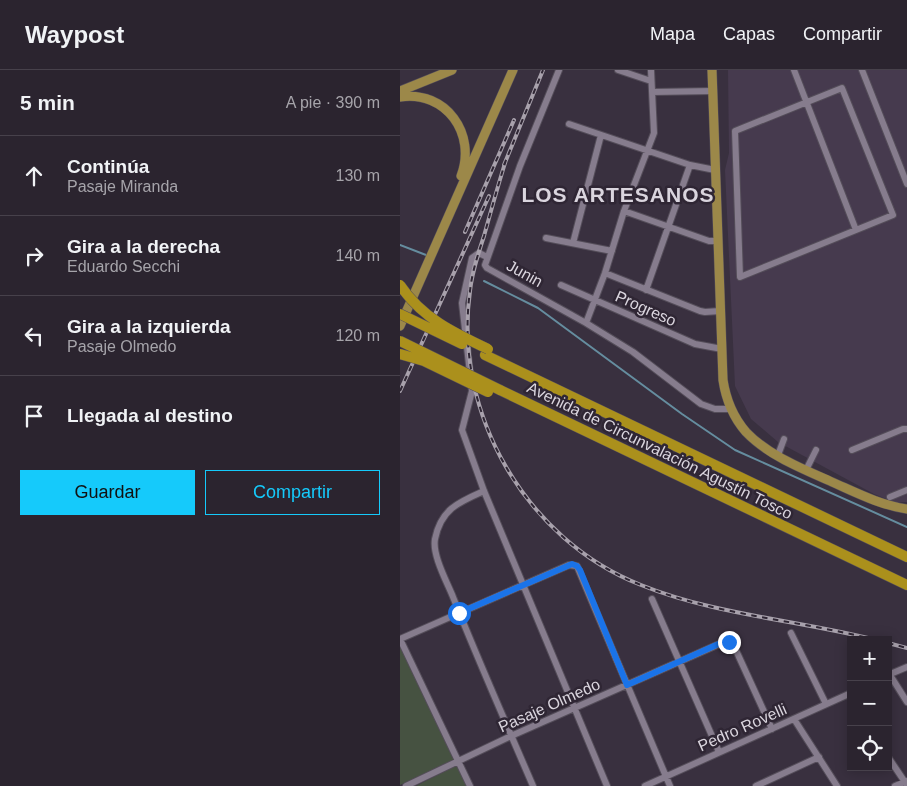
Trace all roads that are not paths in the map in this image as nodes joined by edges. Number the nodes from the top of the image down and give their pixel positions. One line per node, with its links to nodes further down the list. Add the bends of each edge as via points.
1 (452, 70): 11 (main road)
2 (513, 70): 33 (main road)
3 (559, 70): 28 (street, Junin)
4 (618, 70): 9 (street)
5 (651, 70): 9 (street)
6 (712, 70): 10 (main road)
7 (794, 70): 14 (street)
8 (862, 70): 20 (street)
9 (651, 81): 12 (street)
10 (713, 91): 12 (street); 19 (main road)
11 (400, 92)
12 (652, 92): 17 (street, via 654,133)
13 (400, 97): 33 (main road, via 421,98 442,107 459,125 466,146 464,169 430,246)
14 (807, 102): 23 (street); 23 (street, via 842,88 893,215); 23 (street, via 735,131 740,277)
15 (569, 124): 16 (street)
16 (601, 135): 17 (street); 26 (street)
17 (647, 152): 18 (street); 21 (street)
18 (690, 166): 19 (street); 22 (street)
19 (715, 170): 25 (main road)
20 (907, 184)
21 (624, 211): 22 (street); 27 (street)
22 (669, 227): 25 (street); 32 (street)
23 (856, 230)
24 (546, 238): 26 (street)
25 (718, 241): 36 (main road)
26 (573, 243): 27 (street)
27 (612, 251): 29 (street)
28 (487, 257): 37 (street, Junin, via 487,268); 53 (street, via 479,253 472,258 462,303 472,387 462,430)
29 (605, 274): 32 (street); 34 (street)
30 (561, 285): 34 (street, Progreso)
31 (400, 286): 41 (highway, bridge, via 431,318)
32 (646, 290): 36 (street, via 700,311)
33 (415, 292): 35 (main road)
34 (596, 301): 37 (street); 40 (street, Progreso, via 695,344)
35 (404, 311): 38 (main road); 41 (highway, Avenida de Circunvalación Agustín Tosco, bridge)
36 (720, 311): 40 (main road)
37 (586, 323): 44 (street, Junin, via 633,352 701,404 715,409)
38 (400, 324)
39 (400, 341): 43 (highway, Avenida de Circunvalación Agustín Tosco, bridge)
40 (722, 349): 44 (main road, via 724,387)
41 (487, 352): 50 (highway, Avenida de Circunvalación Agustín Tosco)
42 (400, 354): 43 (highway, bridge)
43 (499, 393): 59 (highway, Avenida de Circunvalación Agustín Tosco)
44 (731, 409): 49 (main road, via 746,432)
45 (907, 429): 48 (street)
46 (784, 439): 49 (street)
47 (816, 450): 51 (street)
48 (852, 450)
49 (778, 455): 51 (main road)
50 (724, 470): 56 (highway, via 771,485); 57 (highway, Avenida de Circunvalación Agustín Tosco)
51 (806, 470): 55 (main road, via 873,501)
52 (907, 490): 54 (street)
53 (484, 491): 58 (street); 61 (street, via 460,501 447,514 436,536 436,553)
54 (890, 497)
55 (907, 509)
56 (907, 550)
57 (907, 558)
58 (523, 585): 61 (street); 68 (street, via 569,565 577,566); 72 (street)
59 (907, 585)
60 (652, 599): 64 (street)
61 (459, 613): 63 (street); 75 (street)
62 (791, 633): 71 (street)
63 (400, 639): 78 (street)
64 (680, 662): 68 (street, Pasaje Olmedo); 74 (street, Pasaje Olmedo, via 723,642 732,644); 76 (street)
65 (907, 667): 66 (street)
66 (892, 674)
67 (892, 680): 70 (street)
68 (627, 685): 72 (street, Pasaje Olmedo); 80 (street)
69 (847, 697): 71 (street, Pedro Rovelli)
70 (907, 702)
71 (826, 704): 73 (street, Pedro Rovelli)
72 (574, 708): 75 (street, Pasaje Olmedo); 85 (street)
73 (794, 719): 74 (street, Pedro Rovelli); 77 (street)
74 (772, 729): 76 (street, Pedro Rovelli)
75 (511, 736): 78 (street, Pasaje Olmedo); 84 (street)
76 (719, 752): 80 (street, Pedro Rovelli)
77 (819, 758): 88 (street); 89 (street)
78 (459, 761): 82 (street, Pasaje Olmedo); 83 (street)
79 (892, 763): 81 (street)
80 (666, 776): 86 (street, Pedro Rovelli); 87 (street)
81 (906, 782): 90 (street)
82 (406, 786)
83 (470, 786)
84 (533, 786)
85 (607, 786)
86 (645, 786)
87 (670, 786)
88 (756, 786)
89 (837, 786)
90 (895, 786)

